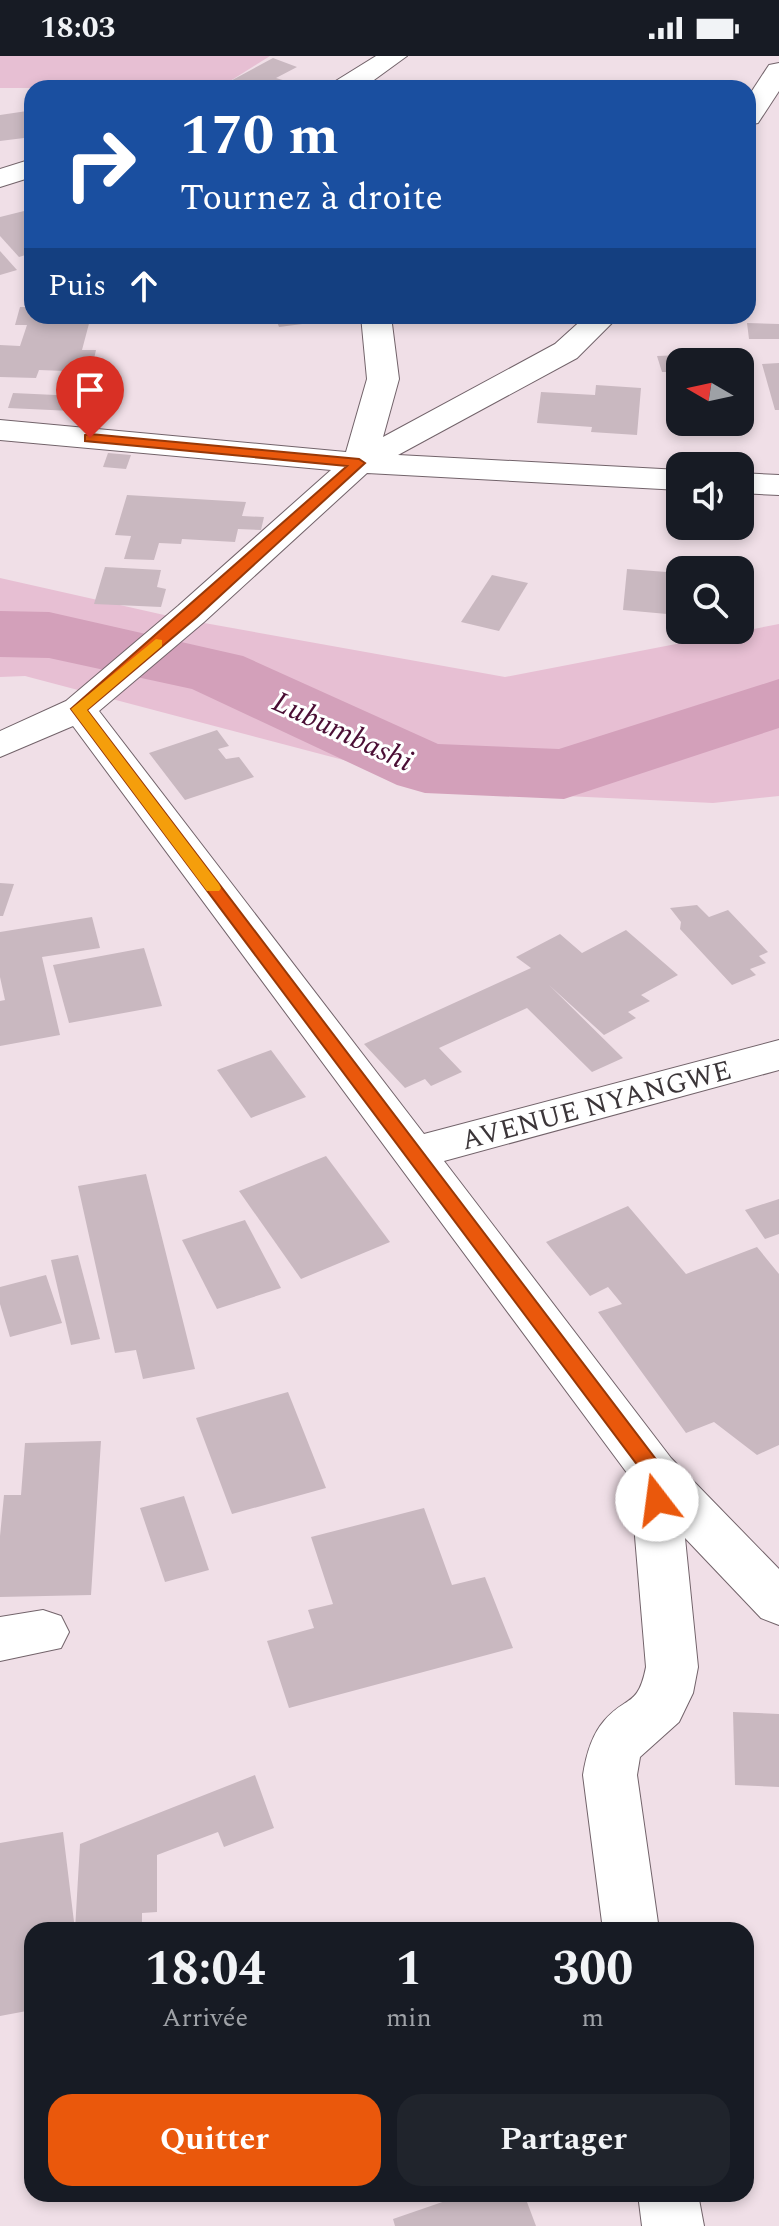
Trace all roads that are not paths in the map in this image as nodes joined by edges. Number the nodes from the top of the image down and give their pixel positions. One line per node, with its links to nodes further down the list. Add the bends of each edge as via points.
1 (394, 56): 3 (street)
2 (779, 71): 4 (street)
3 (356, 80)
4 (756, 105)
5 (377, 324): 8 (street, via 383,379)
6 (595, 324): 8 (street, via 566,351)
7 (0, 430): 8 (street)
8 (359, 463): 9 (street); 12 (street)
9 (666, 479)
10 (754, 484): 11 (street)
11 (779, 485)
12 (84, 704): 13 (street); 15 (street, AVENUE NYANGWE)
13 (0, 745)
14 (779, 1055): 15 (street, AVENUE NYANGWE)
15 (413, 1153): 16 (street, AVENUE NYANGWE)
16 (654, 1472): 17 (street, AVENUE NYANGWE); 18 (street, via 672,1667 667,1693 653,1712 617,1740 610,1766)
17 (779, 1603)
18 (630, 1922)
19 (669, 2202): 20 (street)
20 (673, 2226)

